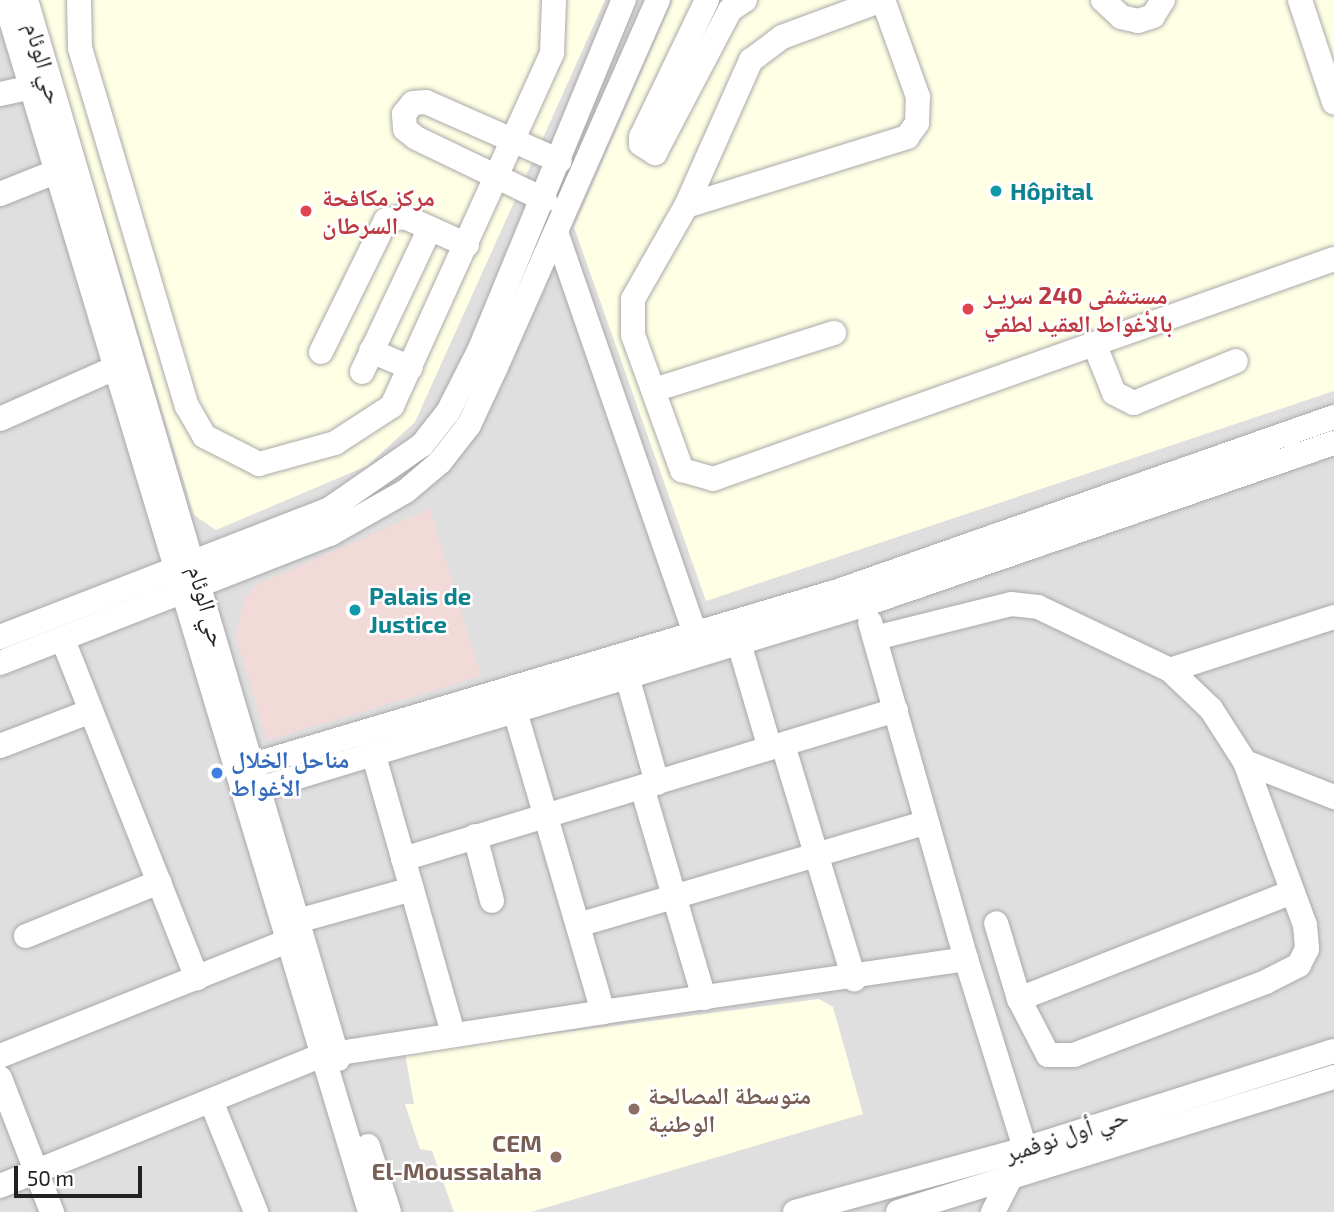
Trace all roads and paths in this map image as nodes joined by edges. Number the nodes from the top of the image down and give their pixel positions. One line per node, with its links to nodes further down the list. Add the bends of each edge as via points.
1 (5, 0): 13 (street, حي الوئام)
2 (26, 0): 13 (street, حي الوئام)
3 (79, 0): 32 (street, via 84,60 187,405 204,436 237,457 283,462 372,424 392,406)
4 (554, 0): 16 (street, via 552,52)
5 (624, 0): 17 (street)
6 (658, 0): 24 (street)
7 (708, 0): 8 (street, via 641,137 641,144 655,153 730,10)
8 (745, 0)
9 (882, 0): 22 (street, via 763,46); 22 (street, via 918,97 917,123 907,137)
10 (1104, 0): 11 (street, via 1121,17 1138,21 1153,16)
11 (1163, 0)
12 (1300, 0): 15 (street)
13 (41, 86): 14 (street); 18 (street, حي الوئام)
14 (0, 94)
15 (1334, 102)
16 (513, 142): 17 (street); 19 (street); 19 (street, via 426,102 413,103 404,114 405,129 416,138)
17 (560, 161): 21 (street)
18 (66, 167): 20 (street); 31 (street, حي الوئام)
19 (496, 176): 21 (street); 25 (street)
20 (0, 194)
21 (545, 200): 37 (street, via 473,363 422,445 328,510)
22 (686, 206): 33 (street, via 633,299 633,335)
23 (429, 228): 25 (street); 29 (street, via 405,217 386,220); 32 (street, via 367,361)
24 (556, 232): 37 (street, via 469,425 440,462 369,516); 40 (street)
25 (467, 244): 32 (street)
26 (1334, 259): 28 (street)
27 (834, 333): 33 (street)
28 (1096, 348): 30 (street, via 1114,393 1134,403); 33 (street, via 713,479 682,470)
29 (321, 352)
30 (1236, 361)
31 (126, 363): 35 (street); 37 (street, حي الوئام)
32 (411, 368)
33 (654, 390)
34 (1334, 417): 38 (street)
35 (0, 419)
36 (1334, 443): 38 (street)
37 (189, 576): 41 (street); 43 (street); 55 (street, حي الوئام)
38 (860, 595): 40 (street); 42 (street); 44 (street)
39 (1334, 617): 46 (street)
40 (695, 634): 55 (street)
41 (0, 637)
42 (875, 638): 46 (street, via 1011,604 1038,607); 48 (street)
43 (62, 640): 45 (street); 49 (street)
44 (739, 643): 47 (street); 52 (street)
45 (0, 663)
46 (1170, 670): 54 (street, via 1211,709)
47 (627, 676): 50 (street); 56 (street)
48 (896, 710): 52 (street); 59 (street)
49 (91, 711): 51 (street); 63 (street)
50 (515, 711): 53 (street); 58 (street)
51 (0, 746)
52 (777, 747): 56 (street); 61 (street)
53 (374, 756): 55 (street); 62 (street)
54 (1245, 762): 57 (street); 65 (street)
55 (249, 778): 68 (street, حي الوئام); 72 (street, حي الوئام)
56 (649, 785): 58 (street); 66 (street)
57 (1334, 797)
58 (545, 814): 60 (street); 70 (street)
59 (924, 823): 61 (street); 73 (street)
60 (475, 836): 62 (street); 67 (street)
61 (818, 853): 66 (street); 75 (street)
62 (403, 859): 64 (street)
63 (159, 882): 71 (street); 74 (street)
64 (412, 889): 68 (street); 79 (street)
65 (1292, 892): 77 (street); 77 (street, via 1307,949 1299,965 1266,982 1074,1055 1048,1055)
66 (676, 894): 70 (street); 76 (street)
67 (492, 901)
68 (301, 920): 81 (street, حي الوئام)
69 (996, 923): 77 (street)
70 (578, 925): 78 (street)
71 (26, 936)
72 (285, 942): 74 (street); 81 (street, حي الوئام)
73 (966, 959): 75 (street); 86 (street)
74 (197, 978): 82 (street)
75 (854, 979): 76 (street)
76 (704, 998): 78 (street)
77 (1019, 999)
78 (603, 1012): 79 (street)
79 (453, 1033): 81 (street)
80 (1334, 1051): 86 (street, حي أول نوفمبر)
81 (328, 1054): 85 (street); 92 (street, حي الوئام); 93 (street, حي الوئام)
82 (0, 1056)
83 (1334, 1077): 88 (street, حي أول نوفمبر)
84 (0, 1078): 87 (street)
85 (211, 1101): 87 (street); 91 (street)
86 (1025, 1149): 88 (street); 94 (street, حي أول نوفمبر)
87 (37, 1171): 89 (street); 90 (street)
88 (1010, 1179): 95 (street, حي أول نوفمبر); 96 (street)
89 (0, 1186)
90 (52, 1212)
91 (256, 1212)
92 (370, 1212)
93 (389, 1212)
94 (795, 1212)
95 (898, 1212)
96 (993, 1212)

